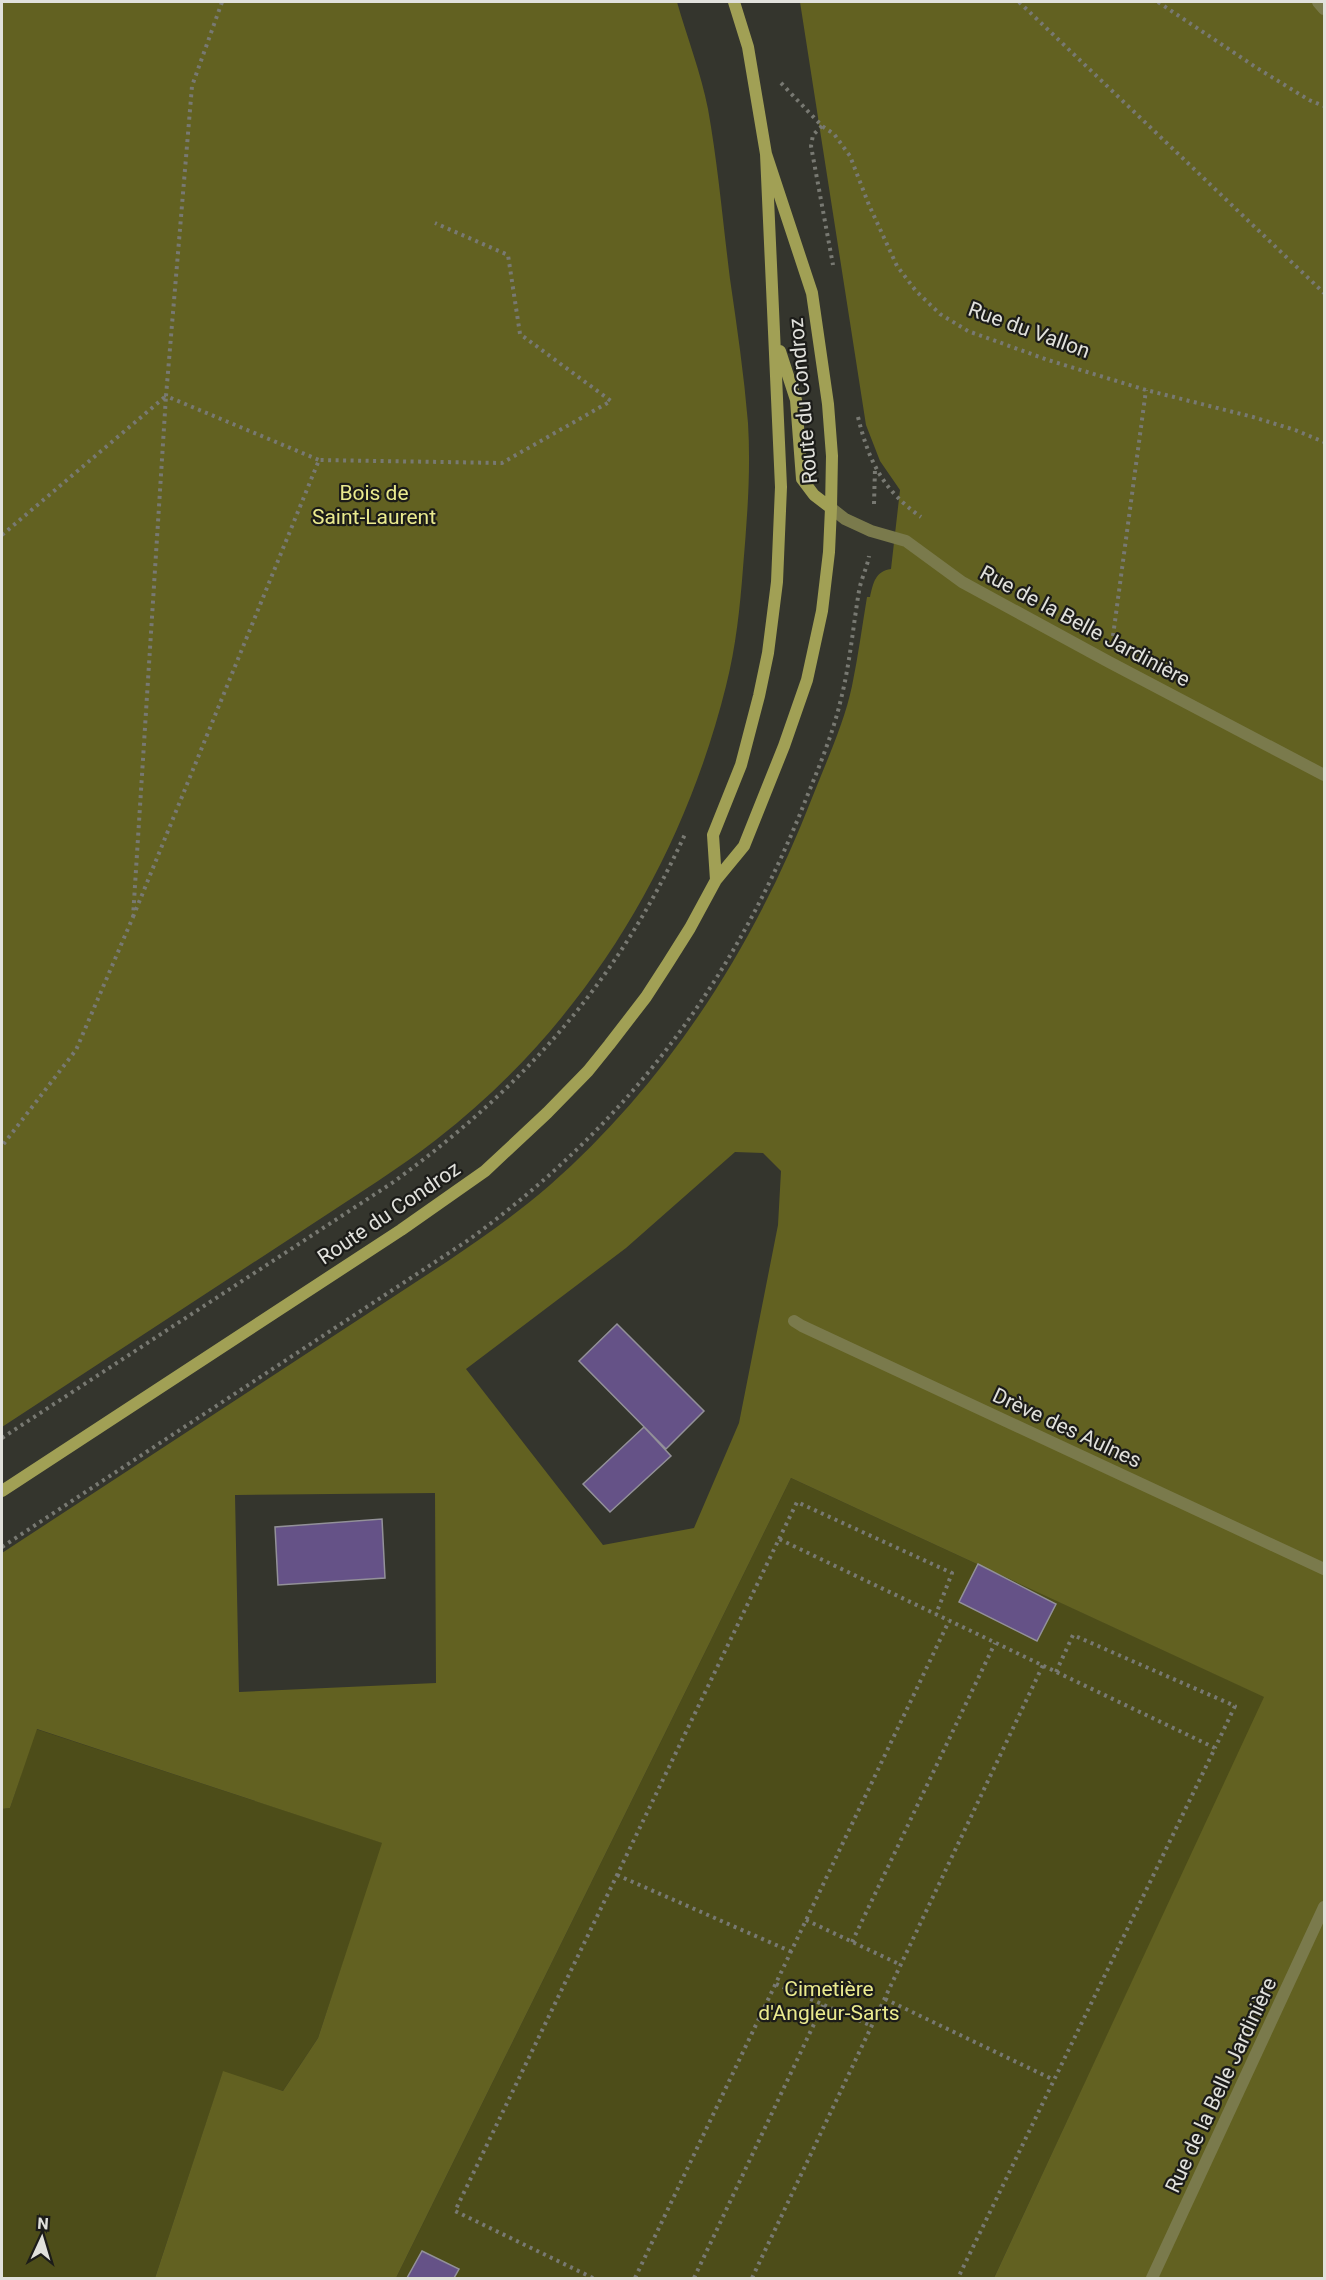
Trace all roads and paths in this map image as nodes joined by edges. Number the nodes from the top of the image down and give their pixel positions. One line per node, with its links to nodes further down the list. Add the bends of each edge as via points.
1 (222, 2): 16 (path, via 192,86)
2 (734, 2): 10 (main road, Route du Condroz, via 748,46)
3 (1019, 2): 13 (path)
4 (1158, 2): 8 (path, via 1265,74)
5 (1318, 2): 6 (street)
6 (1324, 9)
7 (780, 82): 9 (path, Rue du Vallon)
8 (1324, 106)
9 (822, 126): 12 (path, via 813,135 811,146); 15 (path, Rue du Vallon, via 834,134 850,156 897,266 940,314 968,331)
10 (766, 154): 14 (main road, Route du Condroz); 20 (main road, Route du Condroz, via 812,293 828,404)
11 (435, 224): 19 (path, via 508,255 520,334 611,401 502,463)
12 (834, 269)
13 (1324, 293)
14 (775, 336): 20 (main road, via 796,399 802,479); 28 (main road, Route du Condroz, via 781,487 775,604 759,696 741,765 713,836)
15 (1146, 390): 18 (path, Rue du Vallon, via 1253,417); 24 (path)
16 (166, 396): 19 (path); 22 (path); 29 (path)
17 (856, 409): 21 (path, via 875,469 901,503)
18 (1324, 442)
19 (319, 460): 29 (path)
20 (831, 508): 24 (street, Rue de la Belle Jardinière, via 870,531 906,541 962,582); 28 (main road, Route du Condroz, via 822,611 805,689 744,846)
21 (923, 519)
22 (2, 535)
23 (868, 560): 25 (path)
24 (1109, 662): 26 (street, Rue de la Belle Jardinière)
25 (833, 728)
26 (1324, 775)
27 (688, 828): 32 (path, via 651,903 591,994 543,1052 481,1113 392,1183)
28 (716, 880): 33 (main road, Route du Condroz, via 652,988 609,1045 547,1113 485,1171)
29 (133, 917): 30 (path, via 76,1050)
30 (2, 1146)
31 (794, 1321): 35 (street, Drève des Aulnes)
32 (2, 1438)
33 (2, 1491)
34 (779, 1539): 36 (path); 36 (path, via 797,1502 952,1573); 42 (path)
35 (1324, 1569)
36 (936, 1614): 37 (path)
37 (949, 1621): 38 (path); 44 (path)
38 (995, 1643): 39 (path); 45 (path)
39 (1043, 1665): 40 (path); 47 (path)
40 (1056, 1672): 41 (path); 41 (path, via 1073,1635 1235,1706)
41 (1215, 1748): 52 (path)
42 (617, 1875): 46 (path); 53 (path, via 455,2211)
43 (1324, 1907): 58 (street, Rue de la Belle Jardinière)
44 (806, 1920): 45 (path); 46 (path)
45 (852, 1942): 47 (path)
46 (792, 1952): 48 (path)
47 (901, 1965): 49 (path)
48 (776, 1984): 50 (path); 54 (path)
49 (885, 1999): 51 (path); 52 (path)
50 (823, 2005): 51 (path); 55 (path)
51 (872, 2026): 56 (path)
52 (1054, 2080): 57 (path)
53 (593, 2278)
54 (635, 2278)
55 (694, 2278)
56 (752, 2278)
57 (958, 2278)
58 (1152, 2278)

